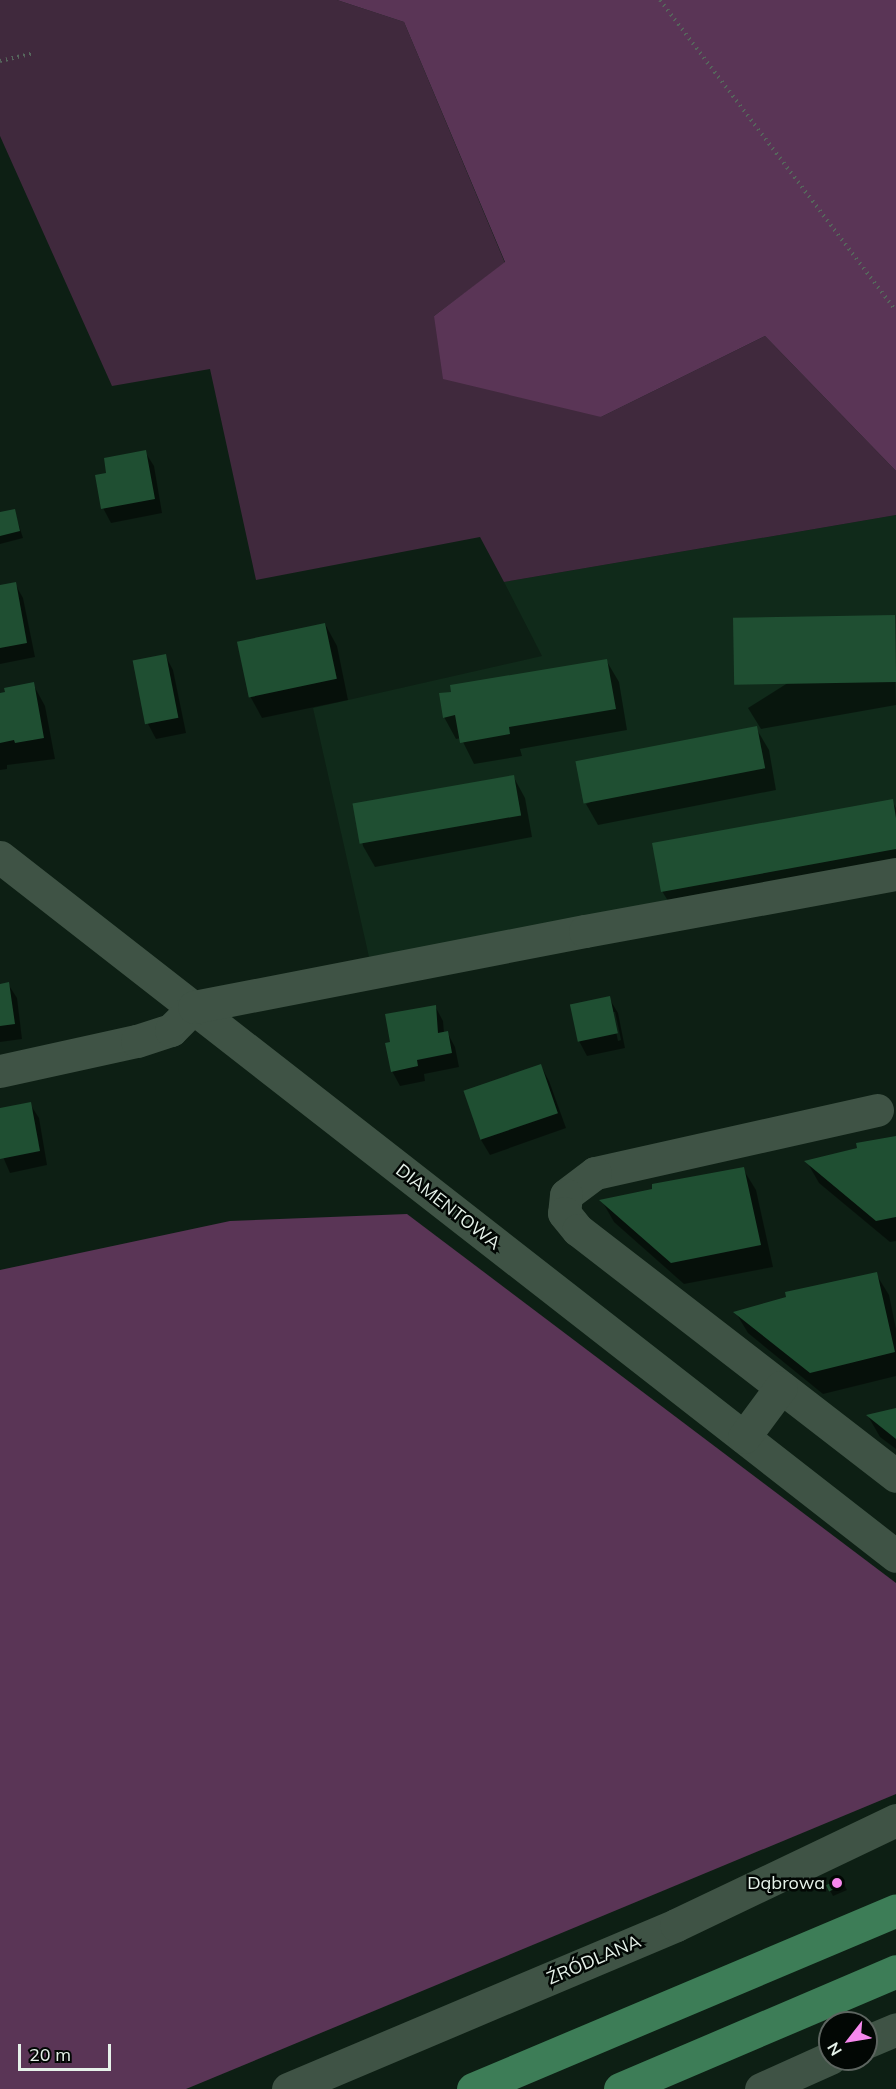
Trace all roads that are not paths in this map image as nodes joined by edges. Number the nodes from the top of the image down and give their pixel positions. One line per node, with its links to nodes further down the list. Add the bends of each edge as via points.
1 (0, 857): 3 (street, DIAMENTOWA)
2 (896, 874): 3 (street)
3 (194, 1007): 4 (street, via 171,1030 138,1041); 7 (street, DIAMENTOWA)
4 (0, 1071)
5 (877, 1110): 6 (street, via 595,1173 566,1195 564,1213 578,1230)
6 (781, 1388): 7 (street); 8 (street)
7 (744, 1437): 9 (street, DIAMENTOWA)
8 (896, 1476)
9 (896, 1556)
10 (896, 1820): 16 (street, ŹRÓDLANA, via 676,1925)
11 (896, 1910): 17 (main road)
12 (896, 1971): 18 (main road)
13 (896, 2029): 14 (street)
14 (878, 2037)
15 (818, 2063): 19 (street)
16 (288, 2089)
17 (472, 2089)
18 (620, 2089)
19 (761, 2089)

